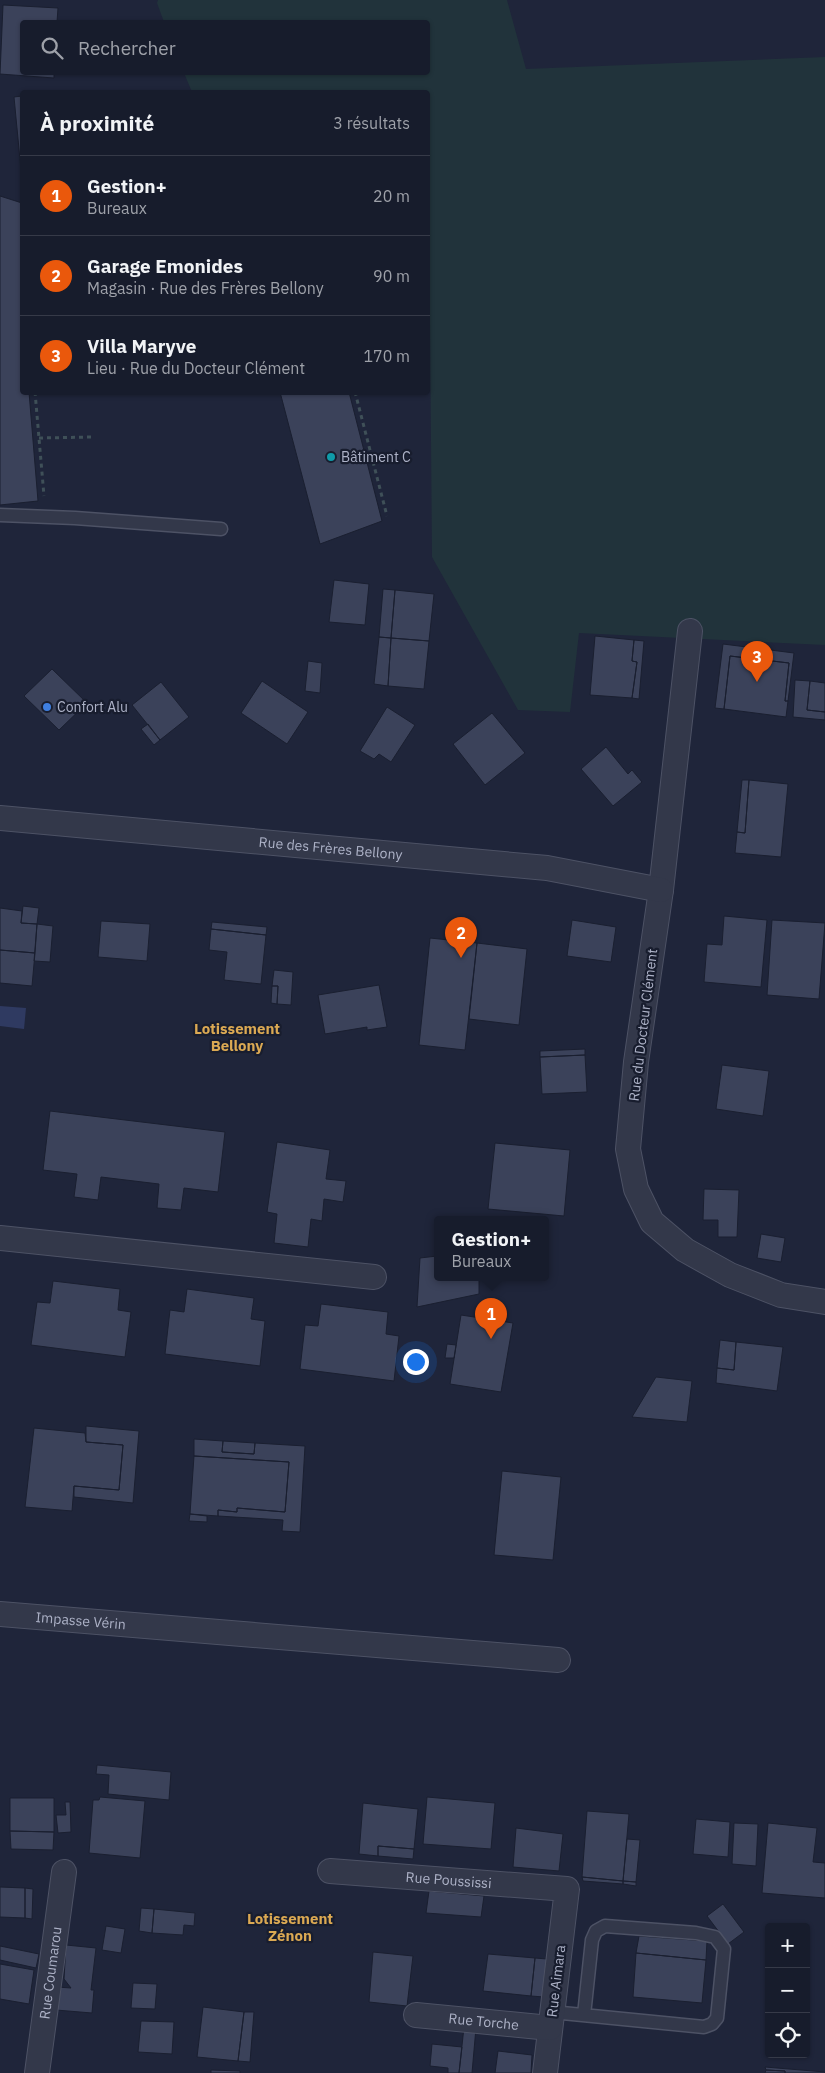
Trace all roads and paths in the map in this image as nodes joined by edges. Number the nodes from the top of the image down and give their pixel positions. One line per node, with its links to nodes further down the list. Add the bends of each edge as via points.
1 (35, 395): 4 (path)
2 (355, 395): 6 (path)
3 (93, 437): 4 (path)
4 (39, 438): 7 (path)
5 (0, 515): 7 (lane)
6 (387, 516)
7 (46, 517): 8 (lane)
8 (221, 529)
9 (690, 631): 11 (street, Rue du Docteur Clément)
10 (0, 818): 11 (street, Rue des Frères Bellony, via 548,868)
11 (660, 890): 14 (street, Rue du Docteur Clément, via 636,1062 628,1148 636,1189 652,1222 685,1250 730,1275 780,1295)
12 (0, 1238): 13 (street)
13 (374, 1277)
14 (825, 1302)
15 (0, 1614): 16 (street, Impasse Vérin)
16 (558, 1660)
17 (330, 1871): 19 (street, Rue Poussissi)
18 (64, 1872): 23 (street, Rue Coumarou)
19 (568, 1889): 22 (street, Rue Aimara)
20 (416, 2015): 22 (street, Rue Torche)
21 (584, 2015): 21 (lane, via 704,2027 712,2024 717,2018 724,1949 715,1937 696,1933 605,1926 596,1931 592,1940); 22 (lane)
22 (551, 2020): 24 (street, Rue Aimara)
23 (37, 2073)
24 (545, 2073)

